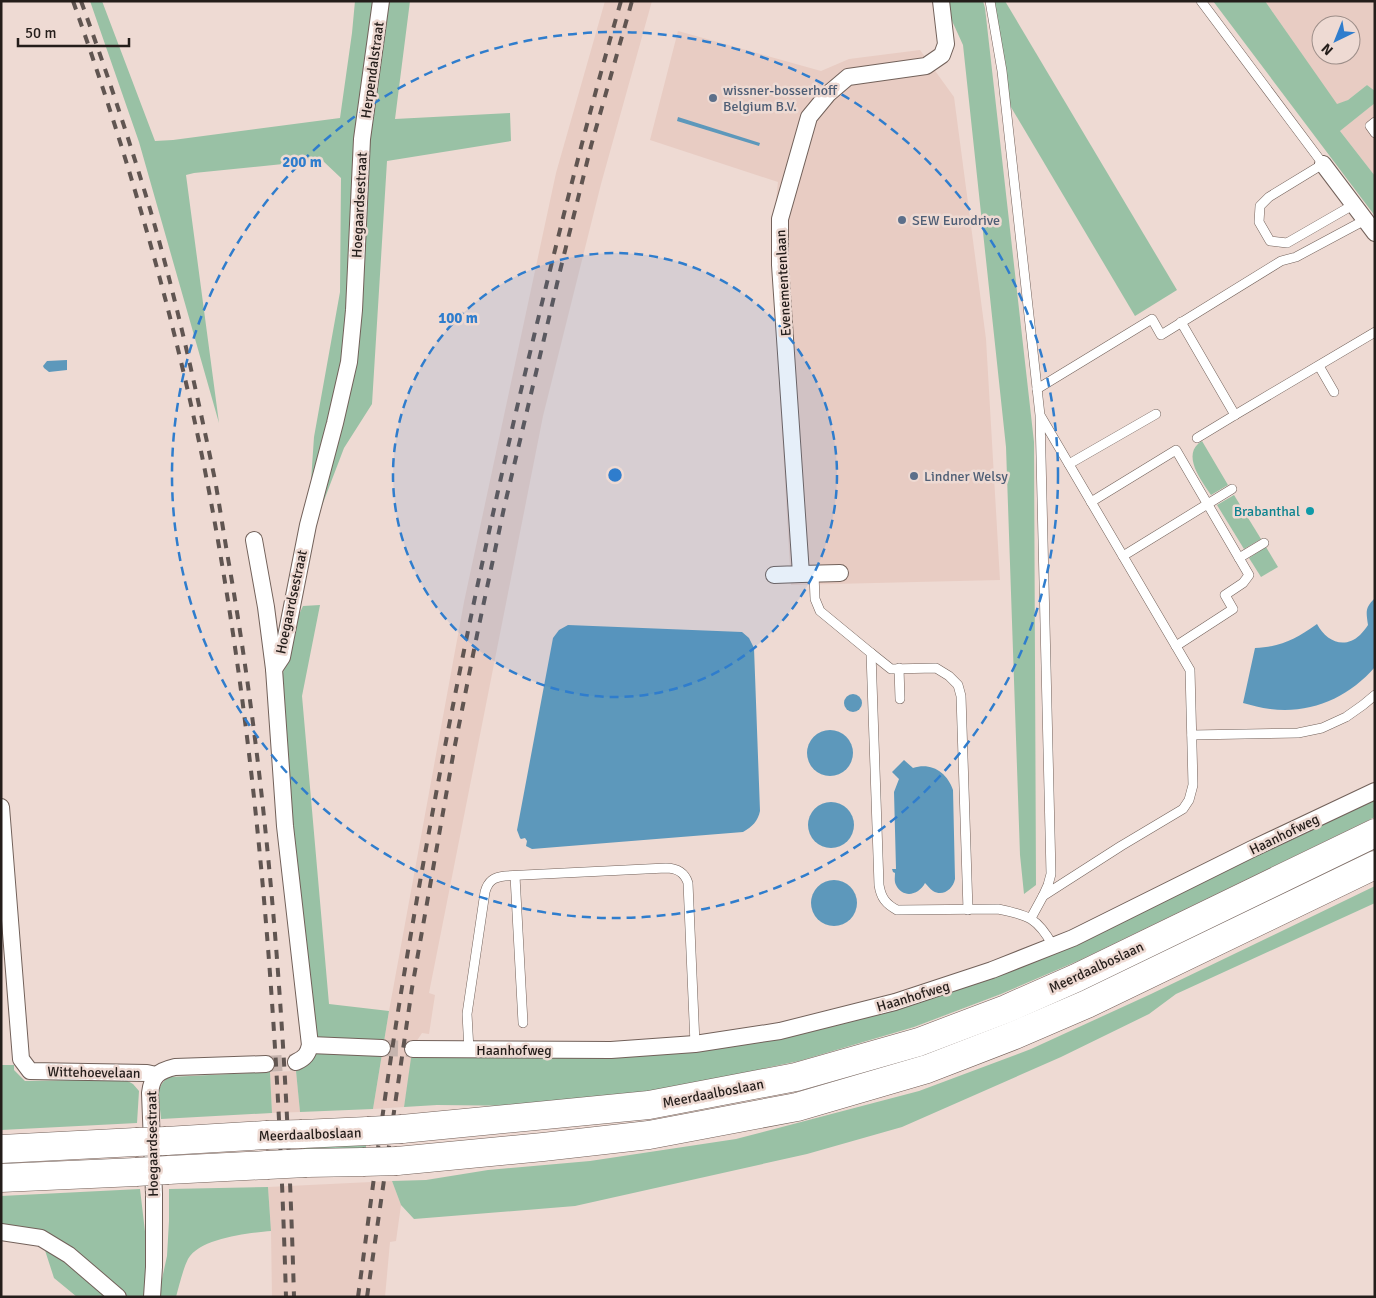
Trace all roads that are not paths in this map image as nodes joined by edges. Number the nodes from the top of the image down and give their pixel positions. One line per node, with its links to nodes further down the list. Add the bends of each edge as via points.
1 (381, 1): 7 (street, Herpendalstraat)
2 (941, 1): 30 (street, Evenementenlaan, via 946,44 942,55 926,66 848,78 828,94 809,117 780,219 780,265)
3 (990, 1): 15 (lane, via 1002,71)
4 (1201, 1): 8 (lane)
5 (1375, 122): 6 (lane, via 1370,126)
6 (1375, 132)
7 (362, 139): 35 (street, Hoegaardsestraat, via 349,362 308,525 282,657)
8 (1323, 164): 9 (street); 9 (lane, via 1260,206 1258,222 1270,242 1287,243)
9 (1353, 205): 10 (street)
10 (1365, 220): 11 (street); 12 (lane, via 1296,258 1281,261)
11 (1375, 233)
12 (1181, 322): 15 (lane, via 1161,335 1152,320); 19 (lane)
13 (1375, 332): 14 (lane)
14 (1319, 366): 16 (lane); 19 (lane)
15 (1036, 389): 18 (lane)
16 (1334, 392)
17 (1156, 414): 21 (lane)
18 (1040, 415): 21 (lane); 44 (lane, via 1051,874)
19 (1235, 415): 20 (lane)
20 (1197, 438)
21 (1069, 464): 23 (lane)
22 (1232, 489): 24 (lane)
23 (1091, 502): 24 (lane, via 1176,450); 27 (lane)
24 (1208, 504): 27 (lane); 28 (lane)
25 (254, 540): 35 (street)
26 (1264, 543): 28 (lane)
27 (1123, 556): 32 (lane)
28 (1239, 558): 32 (lane, via 1249,575 1225,595 1233,609)
29 (840, 573): 30 (street)
30 (808, 574): 31 (street); 33 (lane, via 820,611)
31 (774, 575)
32 (1176, 646): 38 (lane, via 1190,670)
33 (871, 653): 34 (lane, via 890,669); 45 (lane, via 881,896 887,905 897,910)
34 (899, 668): 37 (lane); 45 (lane, via 936,668 958,685 962,696)
35 (274, 669): 50 (street, Hoegaardsestraat, via 285,826)
36 (1375, 695): 38 (lane, via 1346,717 1322,728 1298,733)
37 (900, 699)
38 (1192, 735): 44 (lane, via 1193,785 1183,809)
39 (1375, 791): 47 (street, Haanhofweg)
40 (1, 807): 56 (street, Wittehoevelaan, via 21,1059 30,1071 147,1073)
41 (1375, 833): 57 (highway, Meerdaalboslaan, bridge, via 1006,1009 919,1042 796,1077 649,1105 402,1129)
42 (1375, 865): 58 (highway, Meerdaalboslaan, bridge, via 1016,1035 928,1069 797,1107 649,1135 397,1161)
43 (515, 876): 48 (lane); 49 (lane, via 666,868 684,875 689,888); 53 (lane, via 496,878 486,887 467,1014)
44 (1043, 896): 46 (lane)
45 (968, 910): 46 (lane, via 998,910)
46 (1031, 918): 47 (lane)
47 (1054, 946): 49 (street, Haanhofweg, via 895,1002 780,1031)
48 (523, 1022)
49 (695, 1044): 53 (street, Haanhofweg, via 611,1050)
50 (310, 1045): 51 (street); 54 (street, via 304,1059)
51 (382, 1048)
52 (413, 1049): 53 (street, Haanhofweg)
53 (469, 1050)
54 (296, 1062)
55 (266, 1064): 56 (street, Hoegaardsestraat, via 175,1067)
56 (156, 1076): 61 (street, Hoegaardsestraat, via 150,1093 154,1212)
57 (1, 1149)
58 (1, 1178)
59 (1, 1232): 60 (street, via 41,1238 69,1255)
60 (118, 1297)
61 (152, 1297)

